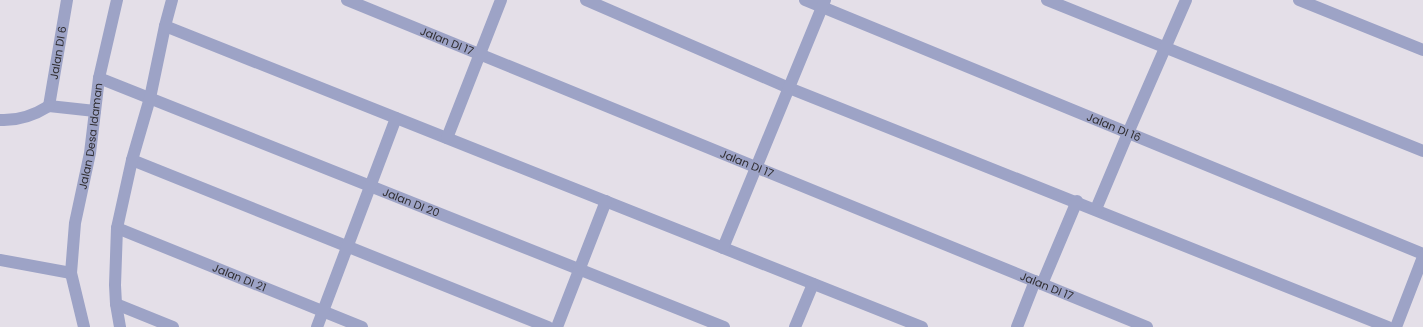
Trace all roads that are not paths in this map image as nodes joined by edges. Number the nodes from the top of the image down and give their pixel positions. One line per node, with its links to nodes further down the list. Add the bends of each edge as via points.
1 (67, 0): 19 (street, Jalan DI 6)
2 (117, 0): 16 (street, Jalan Desa Idaman)
3 (172, 0): 12 (street)
4 (347, 0): 15 (street, Jalan DI 17)
5 (501, 0): 15 (street)
6 (586, 0): 17 (street)
7 (805, 0): 11 (street, Jalan DI 16)
8 (1046, 0): 13 (street)
9 (1186, 0): 13 (street)
10 (1299, 0): 14 (street)
11 (824, 4): 17 (street); 23 (street, Jalan DI 16)
12 (165, 26): 18 (street); 21 (street)
13 (1165, 48): 23 (street); 25 (street)
14 (1423, 50)
15 (479, 54): 24 (street); 27 (street, Jalan DI 17)
16 (99, 78): 18 (street, Jalan DI 20); 20 (street, Jalan Desa Idaman)
17 (789, 88): 27 (street); 30 (street)
18 (150, 98): 26 (street); 28 (street, Jalan DI 20)
19 (49, 106): 20 (street); 22 (street, via 22,119)
20 (95, 111): 39 (street, Jalan Desa Idaman, via 90,153 75,223)
21 (396, 118): 24 (street); 28 (street)
22 (0, 120)
23 (1128, 133): 31 (street); 35 (street, Jalan DI 16)
24 (447, 138): 29 (street)
25 (1423, 151)
26 (132, 160): 32 (street); 33 (street)
27 (756, 167): 34 (street); 40 (street, Jalan DI 17)
28 (370, 186): 33 (street); 38 (street, Jalan DI 20)
29 (606, 201): 34 (street); 38 (street)
30 (1077, 201): 31 (street); 40 (street)
31 (1096, 209): 56 (street)
32 (117, 228): 42 (street); 43 (street, Jalan DI 21)
33 (347, 246): 43 (street); 49 (street)
34 (723, 248): 41 (street)
35 (1423, 254)
36 (1423, 257): 57 (street)
37 (0, 260): 39 (street)
38 (579, 269): 50 (street); 51 (street, Jalan DI 20)
39 (71, 274): 44 (street, Jalan Desa Idaman)
40 (1038, 283): 54 (street); 55 (street, Jalan DI 17)
41 (813, 284): 52 (street); 53 (street)
42 (116, 304): 45 (street); 46 (street)
43 (323, 311): 47 (street); 48 (street, Jalan DI 21)
44 (84, 327)
45 (120, 327)
46 (172, 327)
47 (317, 327)
48 (362, 327)
49 (548, 327)
50 (557, 327)
51 (724, 327)
52 (795, 327)
53 (922, 327)
54 (1017, 327)
55 (1147, 327)
56 (1388, 327)
57 (1396, 327)

